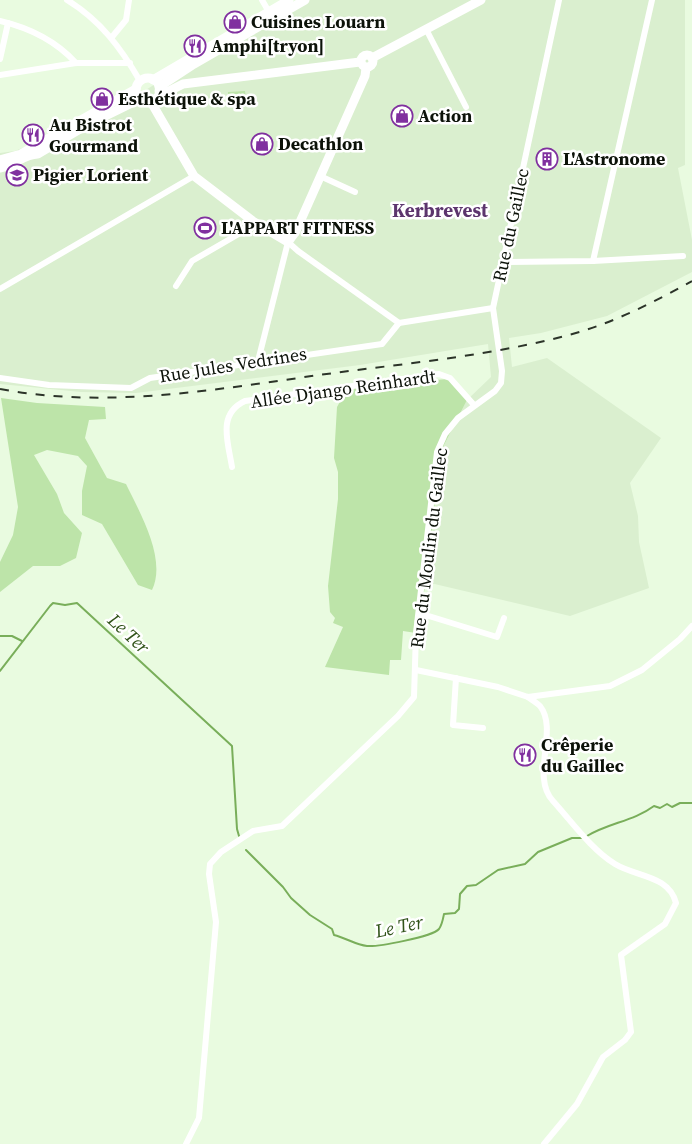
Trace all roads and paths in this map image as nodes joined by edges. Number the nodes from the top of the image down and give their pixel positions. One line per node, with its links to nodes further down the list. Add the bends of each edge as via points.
1 (67, 0): 13 (street, via 88,14)
2 (129, 0): 13 (street, via 126,20)
3 (262, 0): 9 (street)
4 (289, 0): 9 (main road)
5 (305, 0): 20 (main road)
6 (481, 0): 12 (main road)
7 (559, 0): 33 (street, Rue du Gaillec)
8 (652, 0): 32 (street)
9 (269, 12): 20 (main road)
10 (0, 21): 11 (street)
11 (8, 23): 14 (street); 15 (street, via 39,34)
12 (426, 29): 17 (main road, via 372,58 364,55); 23 (street)
13 (112, 37): 16 (street)
14 (0, 59)
15 (76, 63): 16 (street); 18 (street)
16 (130, 64): 19 (street)
17 (363, 65): 20 (main road, via 183,84 170,91); 27 (main road, via 365,76)
18 (0, 75)
19 (138, 85): 20 (main road, via 147,79); 21 (main road); 24 (main road, via 21,154)
20 (157, 86): 22 (main road, via 157,97)
21 (140, 99): 22 (main road); 25 (main road, via 38,154)
22 (151, 102): 26 (main road)
23 (466, 107)
24 (0, 160)
25 (0, 168)
26 (194, 176): 29 (main road); 35 (street)
27 (320, 176): 28 (street); 30 (main road)
28 (355, 192)
29 (254, 222): 30 (main road); 34 (street, via 192,261)
30 (288, 242): 37 (street); 38 (street)
31 (683, 256): 32 (street)
32 (593, 261): 33 (street)
33 (503, 262): 36 (street, Rue du Gaillec)
34 (176, 286)
35 (0, 289)
36 (493, 308): 37 (street); 39 (street, Rue du Gaillec)
37 (399, 323): 38 (street, Rue Jules Vedrines, via 382,344)
38 (258, 361): 40 (street, Rue Jules Vedrines, via 150,378 131,388 49,385)
39 (500, 362): 41 (street, Rue du Moulin du Gaillec, via 501,383)
40 (0, 378)
41 (474, 405): 42 (street, Allée Django Reinhardt, via 450,378 440,374 245,401 233,408 226,424); 43 (street, Rue du Moulin du Gaillec, via 448,428 438,452)
42 (232, 467)
43 (419, 613): 44 (street, via 498,638); 46 (street, Rue du Moulin du Gaillec)
44 (504, 618)
45 (692, 626): 48 (street, Rue du Moulin du Gaillec, via 642,670 625,680 610,686)
46 (416, 670): 47 (street, Rue du Moulin du Gaillec); 50 (street, Rue du Moulin du Gaillec, via 414,697 398,716 282,826 253,831 221,852 210,864 215,941 199,1118)
47 (456, 678): 48 (street, Rue du Moulin du Gaillec); 49 (street, via 453,725)
48 (528, 697): 51 (street, via 540,706 545,715 543,779 547,794 601,854 616,865 660,882 673,892 676,903 664,924 621,955 631,1032 603,1058 578,1104)
49 (483, 728)
50 (186, 1144)
51 (544, 1144)

